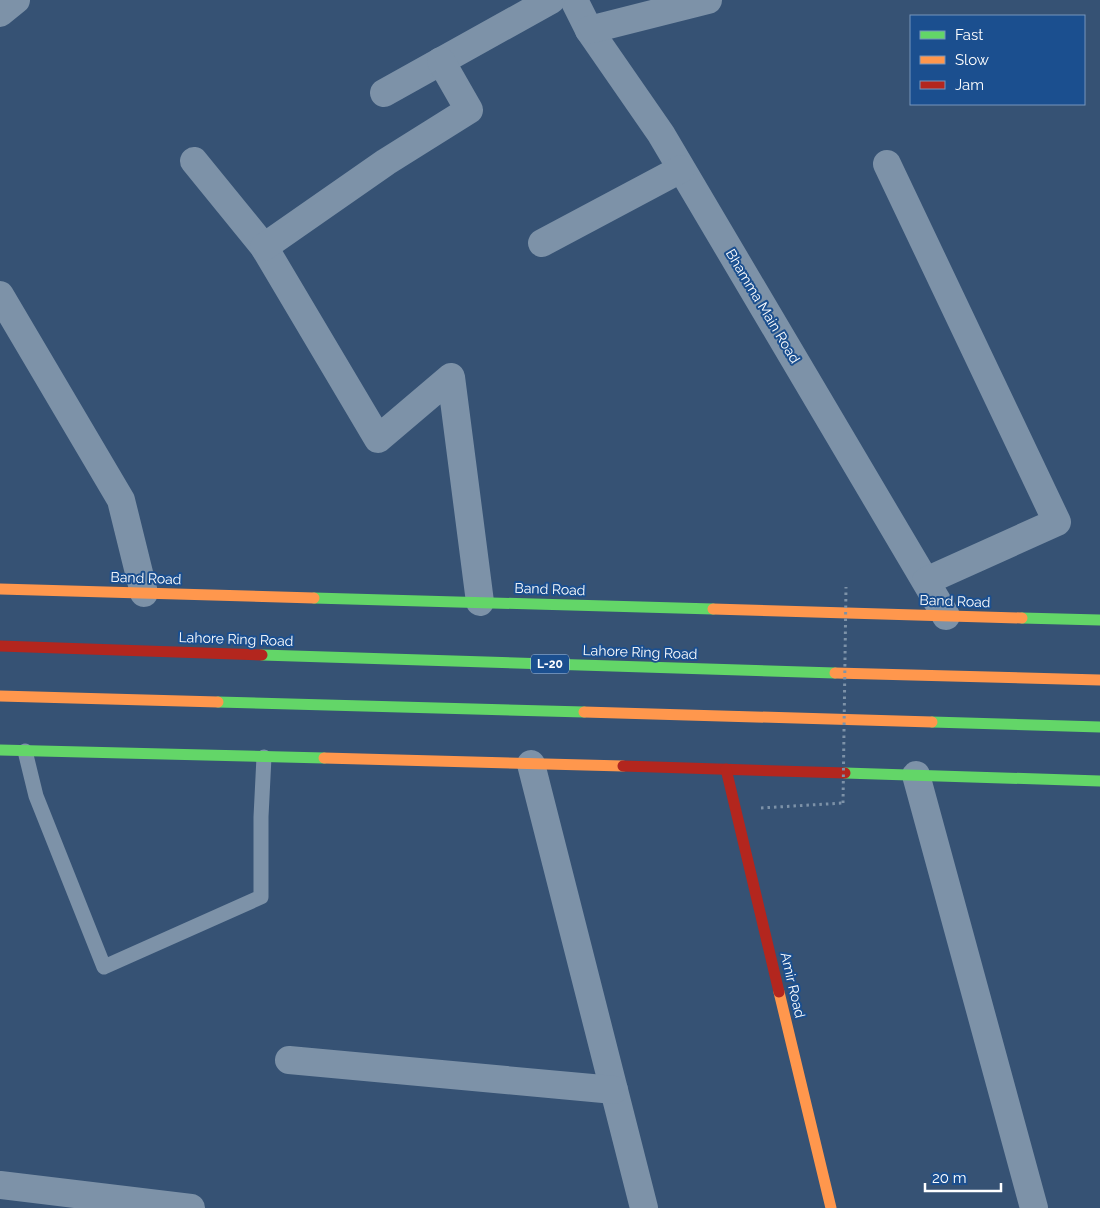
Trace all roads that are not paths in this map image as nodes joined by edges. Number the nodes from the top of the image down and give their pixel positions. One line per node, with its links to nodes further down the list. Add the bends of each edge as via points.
1 (16, 0): 5 (street)
2 (551, 0): 7 (street)
3 (574, 0): 6 (street, Bhamma Main Road)
4 (708, 0): 6 (street)
5 (0, 12)
6 (589, 30): 11 (street, Bhamma Main Road, via 661,134)
7 (441, 61): 8 (street); 13 (street, via 469,110 386,162)
8 (384, 93)
9 (194, 161): 13 (street)
10 (887, 164): 15 (street, via 1057,522)
11 (681, 169): 12 (street); 15 (street, Bhamma Main Road)
12 (542, 243)
13 (264, 247): 18 (street, via 378,439 451,377)
14 (0, 295): 17 (street, via 121,500)
15 (926, 581): 19 (street, Bhamma Main Road)
16 (0, 589): 17 (main road, Band Road)
17 (144, 593): 18 (main road, Band Road)
18 (480, 602): 19 (main road, Band Road)
19 (946, 616): 20 (main road, Band Road)
20 (1100, 620)
21 (0, 646): 22 (main road, Lahore Ring Road / L-20)
22 (1100, 680)
23 (0, 696): 24 (main road)
24 (1100, 727)
25 (0, 750): 26 (main road)
26 (25, 751): 27 (main road); 27 (lane, via 36,796 104,967 261,897)
27 (264, 757): 28 (main road)
28 (531, 764): 29 (main road); 33 (street)
29 (726, 769): 30 (main road); 38 (main road, Amir Road)
30 (916, 775): 31 (main road); 39 (street)
31 (1100, 781)
32 (289, 1060): 33 (street)
33 (614, 1090): 37 (street)
34 (0, 1185): 35 (street)
35 (140, 1205): 36 (street)
36 (191, 1208)
37 (644, 1208)
38 (831, 1208)
39 (1034, 1208)

